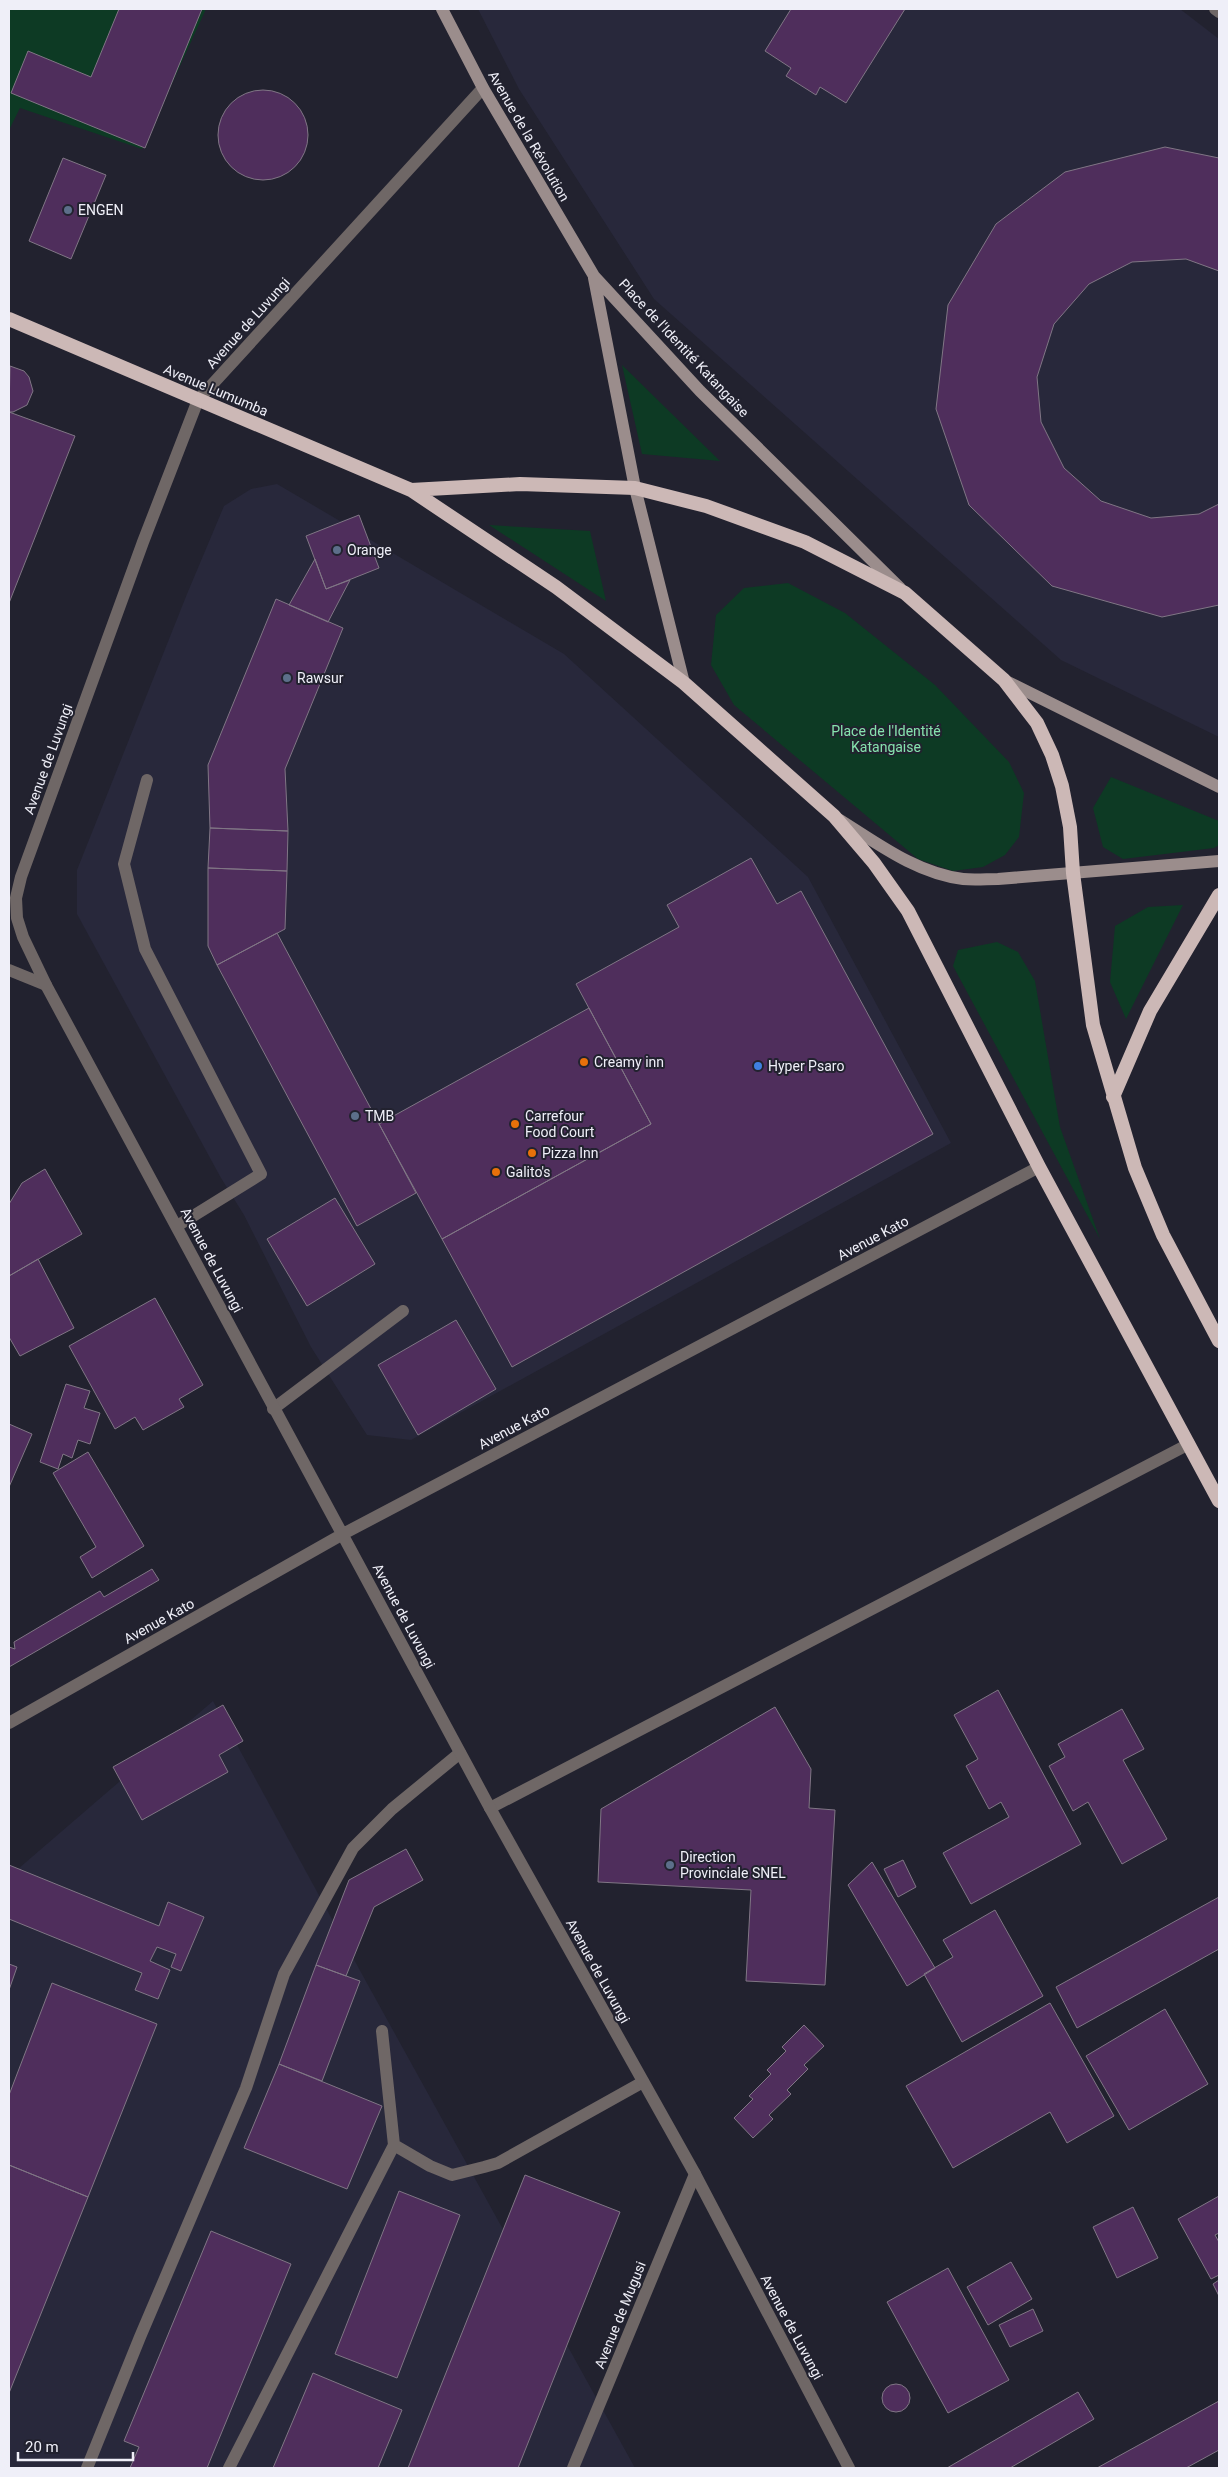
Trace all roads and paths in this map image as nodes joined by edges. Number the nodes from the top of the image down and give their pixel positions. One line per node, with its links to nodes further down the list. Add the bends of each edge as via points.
1 (442, 9): 4 (main road, Avenue de la Révolution)
2 (1215, 9): 3 (street)
3 (1219, 12)
4 (483, 88): 5 (main road, Avenue de la Révolution); 7 (street, Avenue de Luvungi)
5 (594, 276): 8 (main road, Place de l'Identité Katangaise); 10 (main road, Place de l'Identité Katangaise, via 700,391)
6 (9, 319): 7 (highway, Avenue Lumumba)
7 (198, 400): 9 (highway, Avenue Lumumba); 20 (street, Avenue de Luvungi, via 21,877 16,898 17,918)
8 (635, 488): 9 (highway, Place de l'Identité Katangaise, via 520,484); 10 (highway, Place de l'Identité Katangaise, via 706,506 762,525 805,542); 12 (main road, Place de l'Identité Katangaise)
9 (411, 490): 12 (highway, via 556,587)
10 (905, 593): 11 (highway, Place de l'Identité Katangaise)
11 (1004, 680): 14 (main road, Place de l'Identité Katangaise); 17 (highway, Place de l'Identité Katangaise, via 1037,723 1052,755 1070,827)
12 (684, 683): 15 (highway)
13 (147, 780): 23 (street, via 124,864 144,949 261,1174)
14 (1219, 787)
15 (834, 816): 17 (main road, via 897,856 962,879); 22 (highway, via 874,863 908,911)
16 (1219, 862): 17 (main road)
17 (1073, 874): 21 (highway, Place de l'Identité Katangaise, via 1092,1026)
18 (1219, 895): 21 (highway, via 1150,1011)
19 (9, 970): 20 (street)
20 (46, 985): 23 (street, Avenue de Luvungi)
21 (1113, 1096): 25 (highway, Place de l'Identité Katangaise, via 1135,1168 1163,1235)
22 (1040, 1167): 27 (highway); 29 (street, Avenue Kato)
23 (177, 1226): 26 (street, Avenue de Luvungi)
24 (403, 1311): 26 (street)
25 (1219, 1341)
26 (273, 1409): 29 (street, Avenue de Luvungi)
27 (1189, 1444): 28 (highway); 32 (street)
28 (1219, 1500)
29 (343, 1534): 30 (street, Avenue Kato); 31 (street, Avenue de Luvungi)
30 (9, 1723)
31 (460, 1753): 32 (street, Avenue de Luvungi); 37 (street, via 392,1809 353,1848 284,1974 246,2088)
32 (490, 1808): 34 (street, Avenue de Luvungi)
33 (382, 2030): 35 (street)
34 (643, 2082): 35 (street, via 498,2163 484,2167 452,2175); 36 (street, Avenue de Luvungi)
35 (394, 2145): 38 (street)
36 (695, 2174): 39 (street, Avenue de Mugusi); 40 (street, Avenue de Luvungi)
37 (87, 2468)
38 (229, 2468)
39 (573, 2468)
40 (849, 2468)

